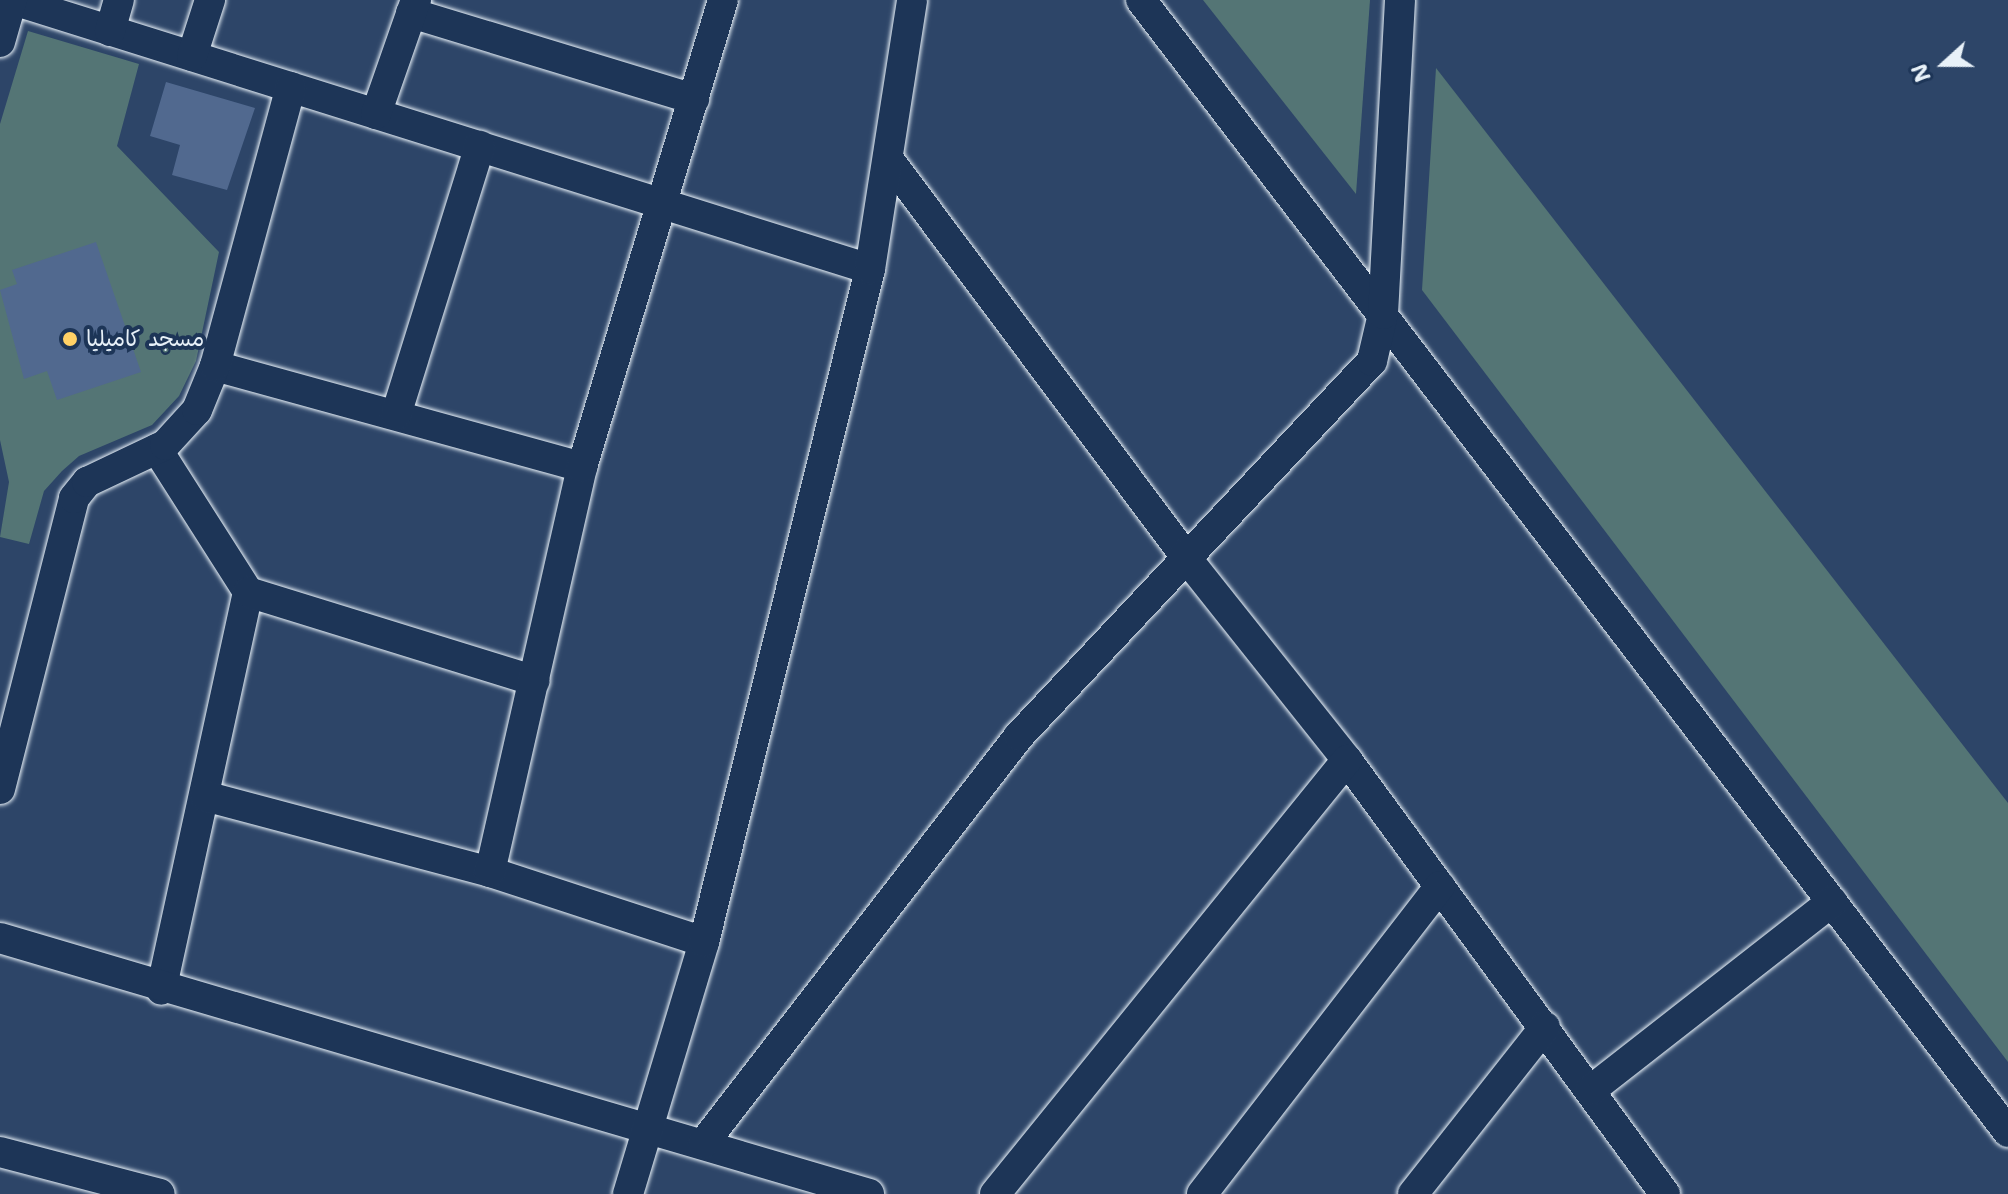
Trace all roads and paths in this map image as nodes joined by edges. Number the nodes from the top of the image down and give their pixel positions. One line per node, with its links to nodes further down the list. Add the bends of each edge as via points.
1 (12, 0): 9 (street); 10 (street)
2 (119, 0): 9 (street)
3 (210, 0): 11 (street)
4 (723, 0): 13 (street)
5 (912, 0): 16 (street)
6 (1141, 0): 19 (street)
7 (1400, 0): 19 (street)
8 (413, 7): 13 (street); 14 (street)
9 (110, 31): 11 (street)
10 (0, 42)
11 (192, 56): 12 (street)
12 (291, 87): 14 (street); 20 (street)
13 (694, 99): 17 (street)
14 (376, 114): 15 (street)
15 (480, 146): 17 (street); 21 (street)
16 (889, 160): 18 (street); 24 (street)
17 (665, 204): 18 (street); 23 (street)
18 (870, 269): 34 (street)
19 (1383, 314): 24 (street, via 1372,361); 32 (street)
20 (215, 366): 21 (street); 22 (street, via 197,410)
21 (396, 415): 23 (street)
22 (157, 449): 25 (street); 28 (street, via 87,482 74,498)
23 (582, 467): 26 (street)
24 (1184, 555): 27 (street); 40 (street, via 1019,736)
25 (248, 592): 26 (street); 29 (street)
26 (535, 681): 30 (street)
27 (1347, 760): 31 (street); 45 (street)
28 (0, 789)
29 (205, 796): 30 (street); 35 (street)
30 (490, 872): 34 (street)
31 (1440, 886): 36 (street); 46 (street)
32 (1832, 902): 37 (street); 39 (street)
33 (0, 938): 35 (street)
34 (704, 942): 38 (street)
35 (161, 990): 38 (street)
36 (1545, 1027): 37 (street); 47 (street)
37 (1591, 1090): 48 (street)
38 (646, 1131): 40 (street); 43 (street)
39 (2008, 1132)
40 (703, 1144): 44 (street)
41 (0, 1152): 42 (street)
42 (160, 1194)
43 (628, 1194)
44 (869, 1194)
45 (995, 1194)
46 (1202, 1194)
47 (1413, 1194)
48 (1665, 1194)

